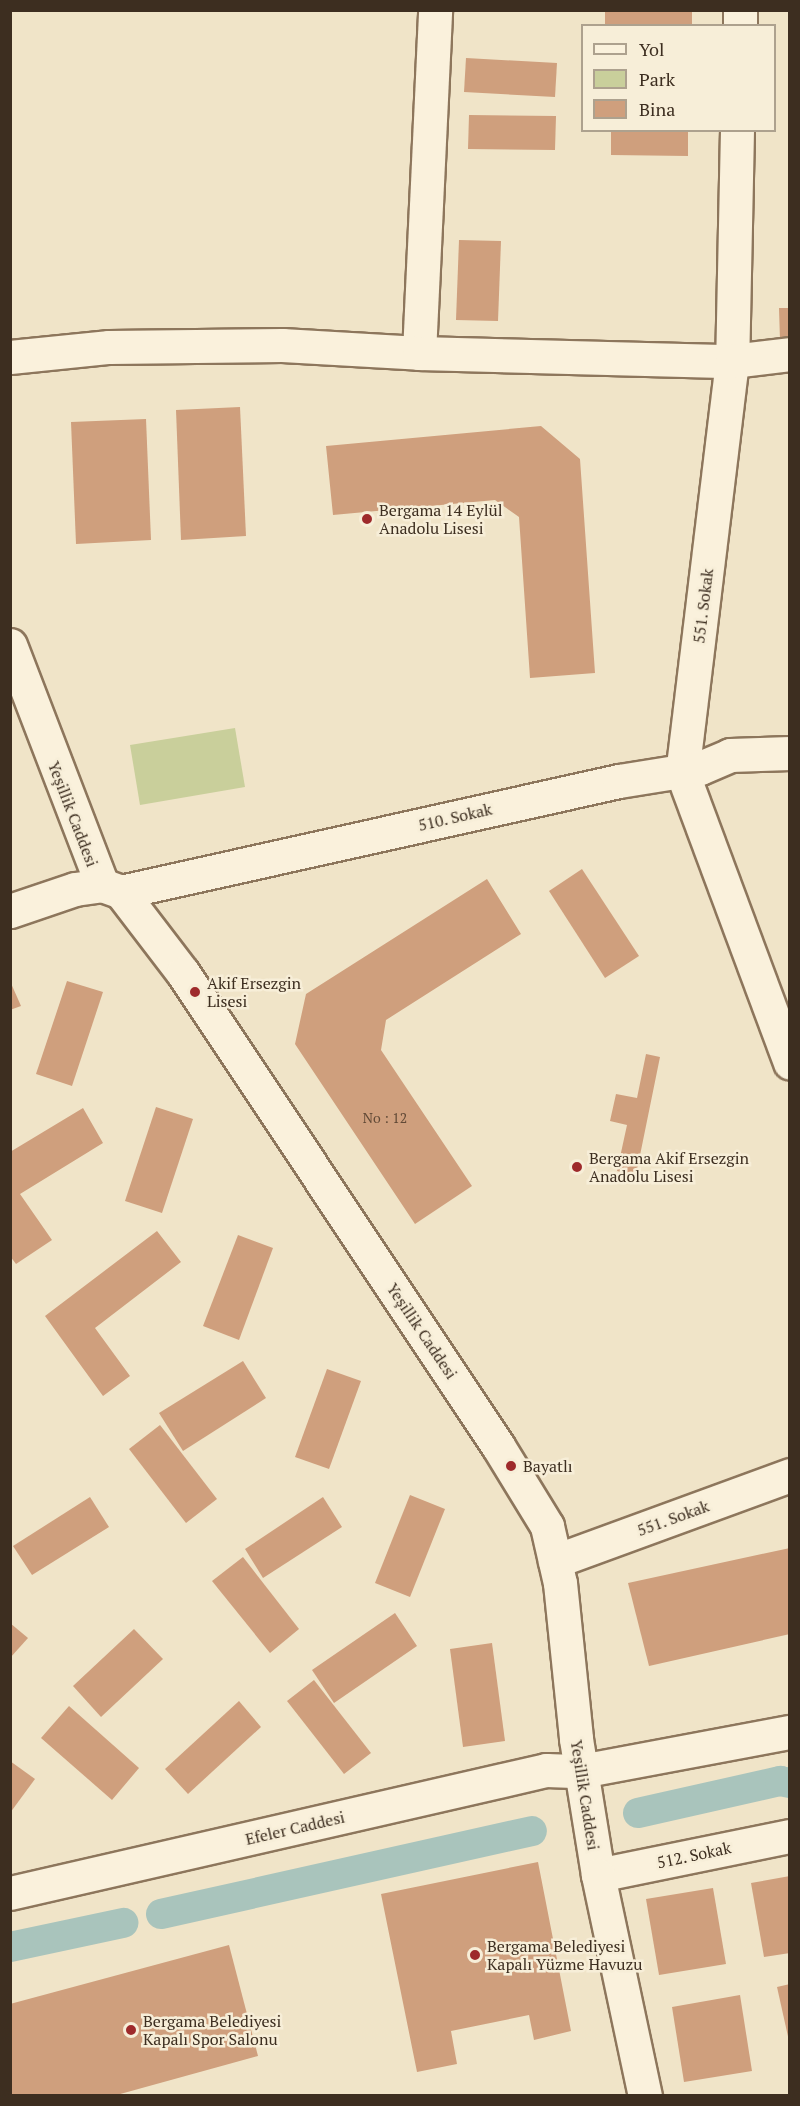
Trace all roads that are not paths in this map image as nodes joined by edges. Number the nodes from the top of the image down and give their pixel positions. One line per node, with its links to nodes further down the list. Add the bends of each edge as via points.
1 (435, 10): 3 (street)
2 (737, 132): 6 (street, 551. Sokak)
3 (419, 353): 5 (street, via 282,345 109,347); 6 (street)
4 (789, 354): 6 (street)
5 (10, 357)
6 (732, 361): 9 (street, 551. Sokak)
7 (10, 645): 10 (street, Yeşillik Caddesi)
8 (789, 753): 9 (street, 510. Sokak, via 745,752)
9 (682, 772): 10 (street, 510. Sokak, via 619,781); 12 (street, 551. Sokak)
10 (112, 888): 11 (street, 510. Sokak, via 75,889); 14 (street, Yeşillik Caddesi, via 183,973 498,1446 547,1526)
11 (10, 911)
12 (789, 1063)
13 (789, 1475): 14 (street, 551. Sokak)
14 (555, 1561): 16 (street, Yeşillik Caddesi)
15 (789, 1732): 16 (street, Efeler Caddesi)
16 (581, 1771): 18 (street, Yeşillik Caddesi); 19 (street, Efeler Caddesi, via 546,1770)
17 (789, 1836): 18 (street, 512. Sokak)
18 (598, 1875): 20 (street, Yeşillik Caddesi)
19 (10, 1893)
20 (645, 2096)

